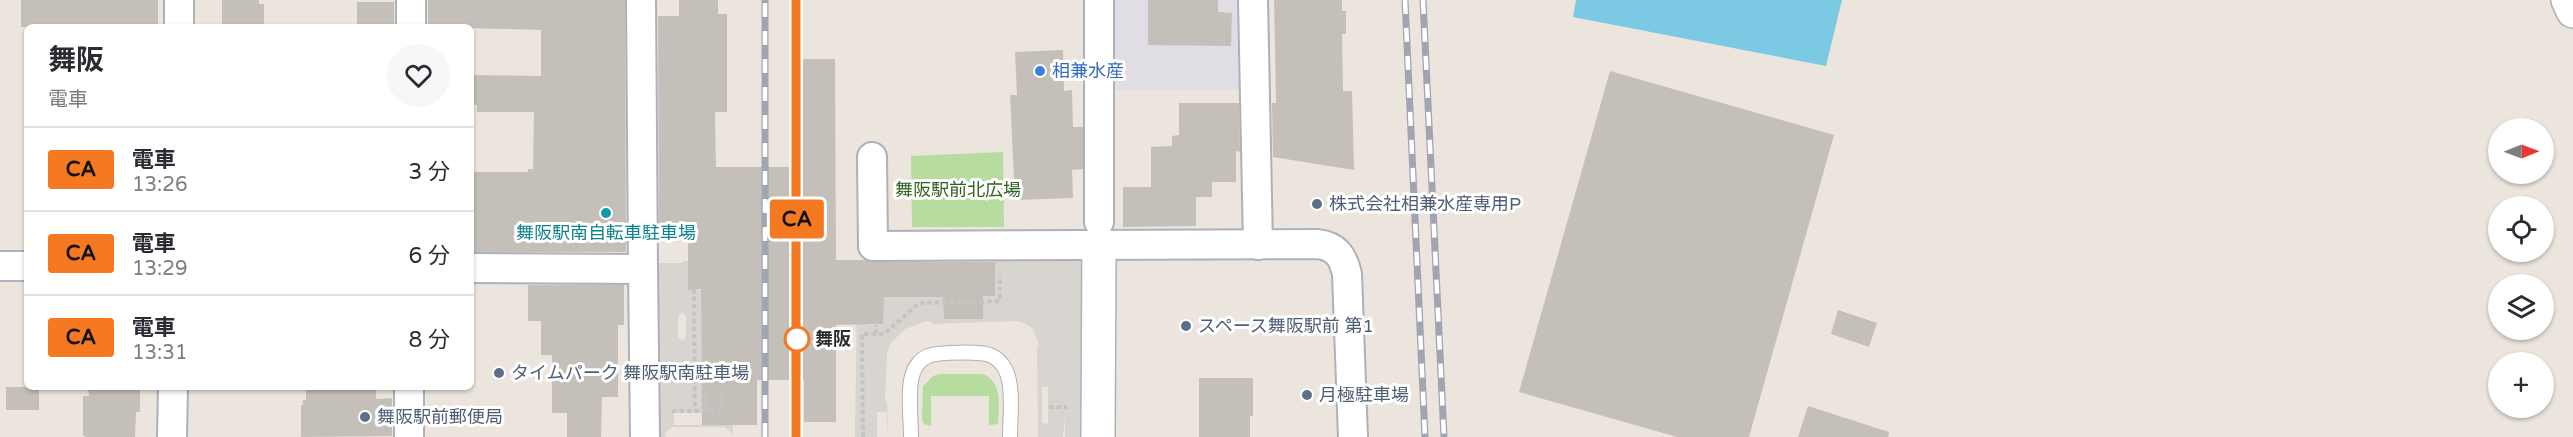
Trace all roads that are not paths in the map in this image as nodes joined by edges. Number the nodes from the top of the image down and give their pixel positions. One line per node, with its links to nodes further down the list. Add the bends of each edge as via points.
1 (179, 0): 8 (street)
2 (411, 0): 9 (street)
3 (641, 0): 16 (street)
4 (1100, 0): 11 (street)
5 (1253, 0): 12 (street)
6 (2568, 0): 7 (street)
7 (2573, 11)
8 (179, 24)
9 (411, 24)
10 (872, 157): 11 (street, via 873,246)
11 (1099, 234): 12 (street); 24 (street)
12 (1258, 245): 25 (street, via 1326,245 1341,256 1347,274)
13 (0, 266): 14 (street)
14 (24, 266)
15 (474, 268): 16 (street)
16 (643, 269): 21 (street)
17 (173, 390): 19 (street)
18 (409, 390): 20 (street)
19 (172, 437)
20 (409, 437)
21 (645, 437)
22 (911, 437): 23 (lane, via 912,374 918,363 939,354 985,354 994,357 1007,371)
23 (1010, 437)
24 (1098, 437)
25 (1353, 437)

